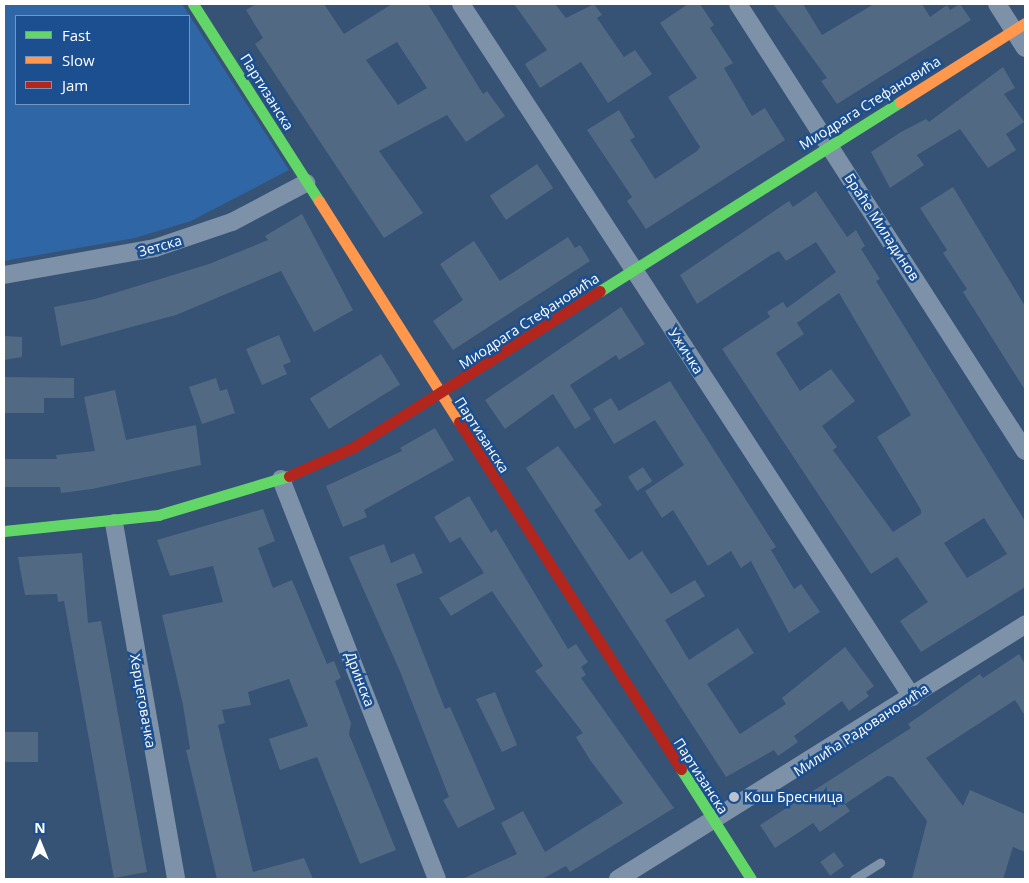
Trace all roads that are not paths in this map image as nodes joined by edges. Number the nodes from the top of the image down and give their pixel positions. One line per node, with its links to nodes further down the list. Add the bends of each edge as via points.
1 (193, 4): 8 (street, Партизанска)
2 (461, 4): 9 (street, Ужичка)
3 (738, 4): 7 (street, Браће Миладинов)
4 (997, 4): 5 (street)
5 (1020, 27): 6 (street); 7 (street, Миодрага Стефановића)
6 (1025, 48)
7 (830, 146): 9 (street, Миодрага Стефановића); 12 (street, Браће Миладинов)
8 (306, 183): 10 (street, Зетска, via 232,222 163,245 72,266); 11 (street, Партизанска)
9 (634, 271): 11 (street, Миодрага Стефановића); 17 (street, Ужичка)
10 (4, 275)
11 (440, 397): 13 (street, Миодрага Стефановића, via 354,447); 18 (street, Партизанска)
12 (1025, 452)
13 (281, 479): 14 (street, Миодрага Стефановића, via 191,507); 21 (street, Дринска)
14 (114, 523): 15 (street, Миодрага Стефановића); 20 (street, Херцеговачка)
15 (4, 531)
16 (1025, 625): 17 (street, Милића Радовановића)
17 (912, 697): 18 (street, Милића Радовановића)
18 (713, 822): 22 (street, Милића Радовановића); 23 (street, Партизанска)
19 (880, 863): 24 (lane)
20 (176, 879)
21 (437, 879)
22 (618, 879)
23 (751, 879)
24 (854, 879)

